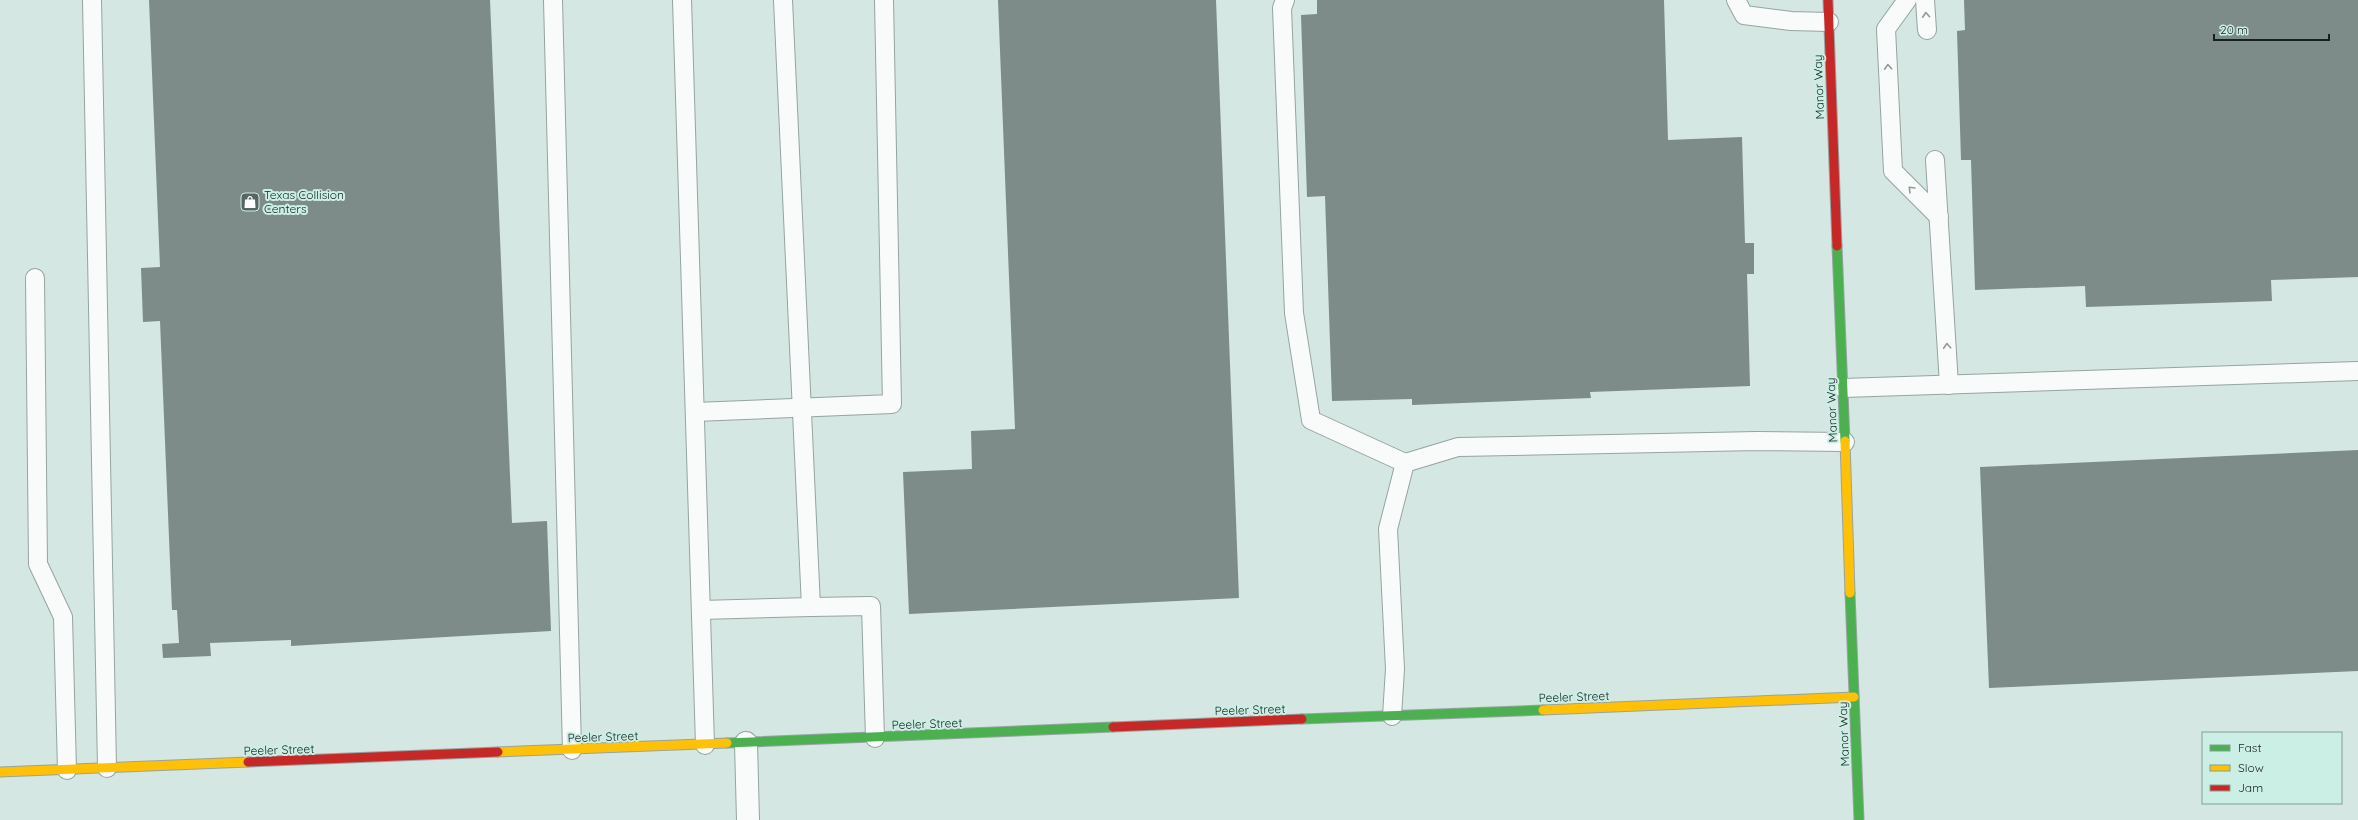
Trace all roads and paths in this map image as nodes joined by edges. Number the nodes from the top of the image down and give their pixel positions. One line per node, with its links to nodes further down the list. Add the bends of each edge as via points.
1 (92, 0): 31 (lane)
2 (553, 0): 30 (lane)
3 (682, 0): 20 (lane)
4 (783, 0): 19 (lane)
5 (884, 0): 19 (lane, via 892,404)
6 (1285, 0): 22 (lane, via 1282,8 1294,313 1311,420)
7 (1736, 0): 11 (lane, via 1744,15 1791,21)
8 (1828, 0): 11 (street, Manor Way)
9 (1908, 0): 14 (lane, one-way to 9, via 1894,171 1886,29)
10 (1925, 0): 12 (lane, one-way to 10)
11 (1829, 22): 18 (street, Manor Way)
12 (1927, 30)
13 (1935, 160): 14 (lane)
14 (1939, 217): 17 (lane, one-way to 14)
15 (35, 278): 32 (lane, via 38,564 63,617)
16 (2358, 371): 17 (lane)
17 (1949, 385): 18 (lane)
18 (1843, 388): 21 (street, Manor Way)
19 (802, 408): 20 (lane); 23 (lane)
20 (695, 412): 24 (lane)
21 (1845, 442): 22 (lane, via 1757,441 1458,447); 25 (street, Manor Way)
22 (1405, 463): 26 (lane, via 1388,528 1395,669)
23 (812, 607): 24 (lane); 27 (lane, via 871,606)
24 (701, 610): 29 (lane)
25 (1854, 697): 26 (street, Peeler Street); 35 (street, Manor Way)
26 (1392, 716): 27 (street, Peeler Street)
27 (875, 738): 28 (street, Peeler Street)
28 (746, 743): 29 (street, Peeler Street); 34 (street)
29 (705, 745): 30 (street, Peeler Street)
30 (572, 750): 31 (street, Peeler Street)
31 (106, 768): 32 (street, Peeler Street)
32 (66, 770): 33 (street, Peeler Street)
33 (0, 772)
34 (748, 820)
35 (1859, 820)

